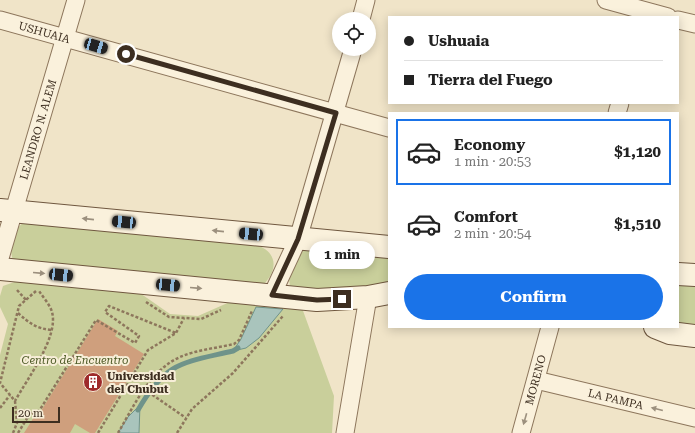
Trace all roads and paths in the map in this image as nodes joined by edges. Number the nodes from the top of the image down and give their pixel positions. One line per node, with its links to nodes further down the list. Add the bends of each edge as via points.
1 (76, 0): 10 (street, LEANDRO N. ALEM)
2 (366, 0): 5 (street)
3 (606, 0): 4 (street)
4 (648, 9): 6 (street)
5 (363, 12)
6 (666, 16)
7 (0, 20): 10 (street, USHUAIA)
8 (679, 20): 9 (street)
9 (695, 24)
10 (66, 37): 12 (street, USHUAIA); 14 (street, LEANDRO N. ALEM)
11 (351, 56): 12 (street)
12 (336, 113): 13 (street, USHUAIA); 15 (street)
13 (388, 128)
14 (6, 211): 15 (street, one-way to 14); 17 (street, LEANDRO N. ALEM)
15 (298, 239): 16 (street); 24 (street)
16 (388, 247)
17 (0, 258)
18 (0, 269): 24 (street, one-way to 24)
19 (679, 274): 20 (street)
20 (695, 275)
21 (42, 286): 22 (path)
22 (38, 289): 30 (path, via 19,306); 34 (path, via 52,311)
23 (388, 293): 25 (street)
24 (272, 295): 26 (street)
25 (368, 297): 26 (street, via 317,300); 49 (street)
26 (296, 298): 42 (path, via 233,373 192,409)
27 (141, 299): 31 (path, via 169,317)
28 (246, 308): 38 (path, via 253,309 239,340 234,344 180,357 165,366)
29 (226, 309): 31 (path, via 201,319)
30 (18, 312): 34 (path, via 30,324); 39 (path, via 0,383)
31 (184, 318): 35 (path)
32 (550, 328): 37 (street, MORENO)
33 (658, 328): 36 (street)
34 (52, 330): 40 (path)
35 (176, 333): 45 (path, via 109,306 105,312 139,336 135,343 96,320 36,416 31,412); 46 (path, via 148,350)
36 (695, 336)
37 (536, 380): 43 (street, LA PAMPA, one-way to 37); 50 (street, MORENO, one-way to 50)
38 (145, 390): 42 (path); 47 (path)
39 (10, 395): 40 (path); 41 (path)
40 (15, 401): 44 (path, via 17,423)
41 (0, 408)
42 (186, 418): 48 (path)
43 (695, 418)
44 (12, 433)
45 (18, 433)
46 (98, 433)
47 (118, 433)
48 (177, 433)
49 (345, 433)
50 (521, 433)

